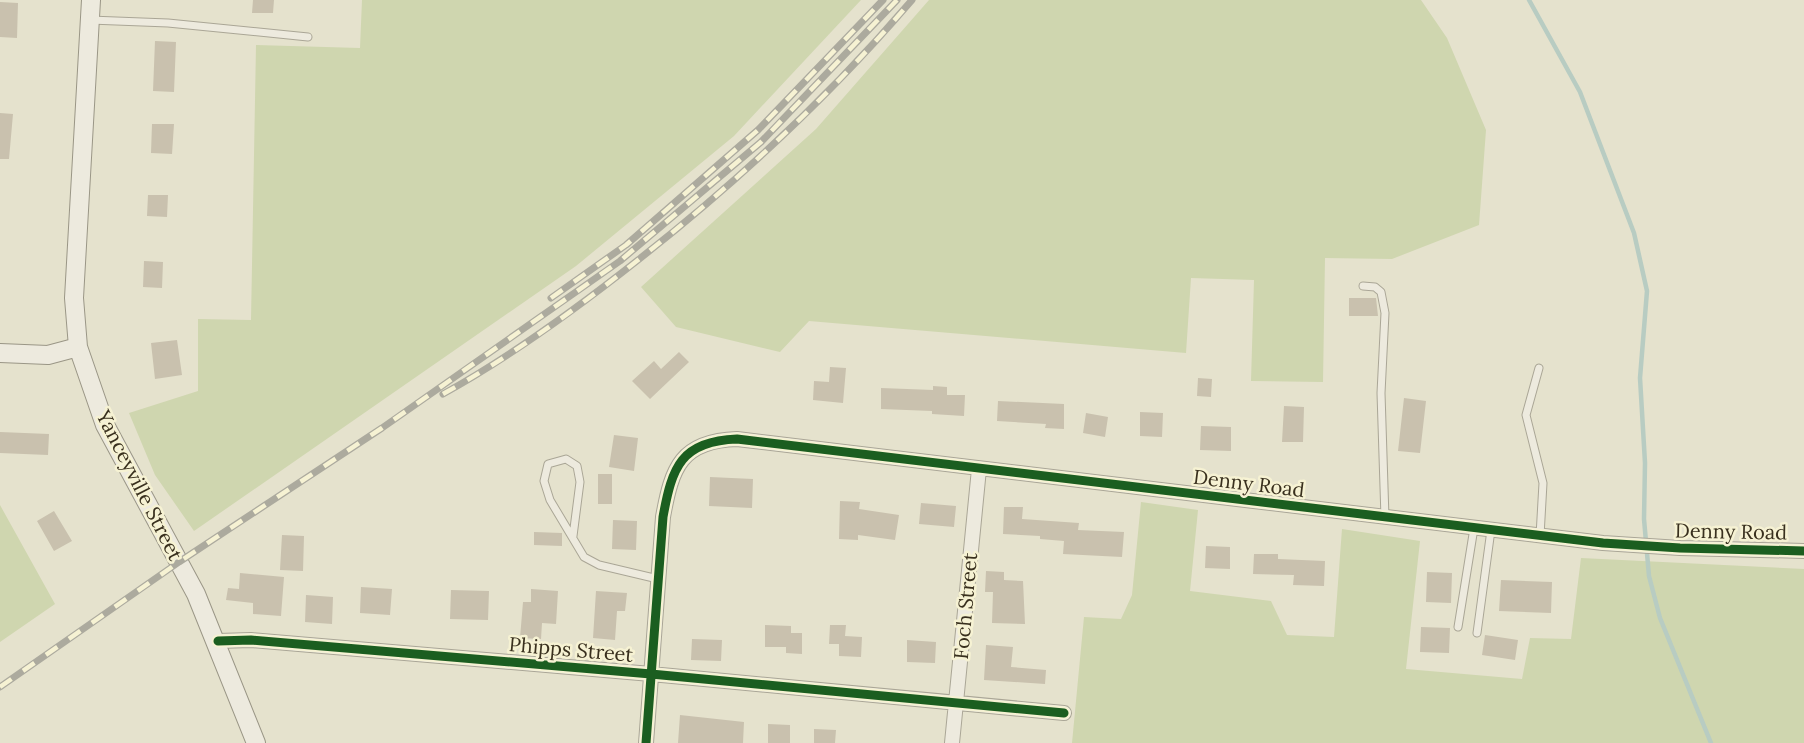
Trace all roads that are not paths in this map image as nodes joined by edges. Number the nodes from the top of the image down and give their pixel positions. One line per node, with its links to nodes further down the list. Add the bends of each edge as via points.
1 (91, 0): 2 (main road, Yanceyville Street)
2 (90, 20): 3 (lane); 5 (main road, Yanceyville Street, via 74,298)
3 (308, 36)
4 (1363, 286): 9 (lane, via 1381,292 1385,314 1381,393)
5 (78, 347): 6 (main road, via 48,355); 18 (main road, Yanceyville Street, via 105,425)
6 (0, 353)
7 (1539, 368): 13 (lane, via 1526,415 1542,483)
8 (979, 470): 9 (street, Denny Road); 15 (street, Denny Road, via 715,440 692,449 669,486); 20 (street, Foch Street)
9 (1385, 518): 10 (street, Denny Road)
10 (1474, 528): 11 (street, Denny Road); 16 (lane)
11 (1491, 530): 13 (street, Denny Road); 17 (lane)
12 (573, 536): 12 (lane, via 550,500 544,481 548,464 566,459 577,466 580,482); 15 (lane, via 584,557 599,565)
13 (1540, 536): 14 (street, Denny Road, via 1680,548)
14 (1804, 551)
15 (658, 579): 19 (street)
16 (1458, 627)
17 (1477, 633)
18 (218, 641): 19 (street, Phipps Street, via 251,640); 22 (main road, Yanceyville Street)
19 (651, 674): 20 (street, Phipps Street); 23 (street)
20 (956, 702): 21 (street, Phipps Street); 24 (street, Foch Street)
21 (1064, 713)
22 (256, 743)
23 (646, 743)
24 (952, 743)

